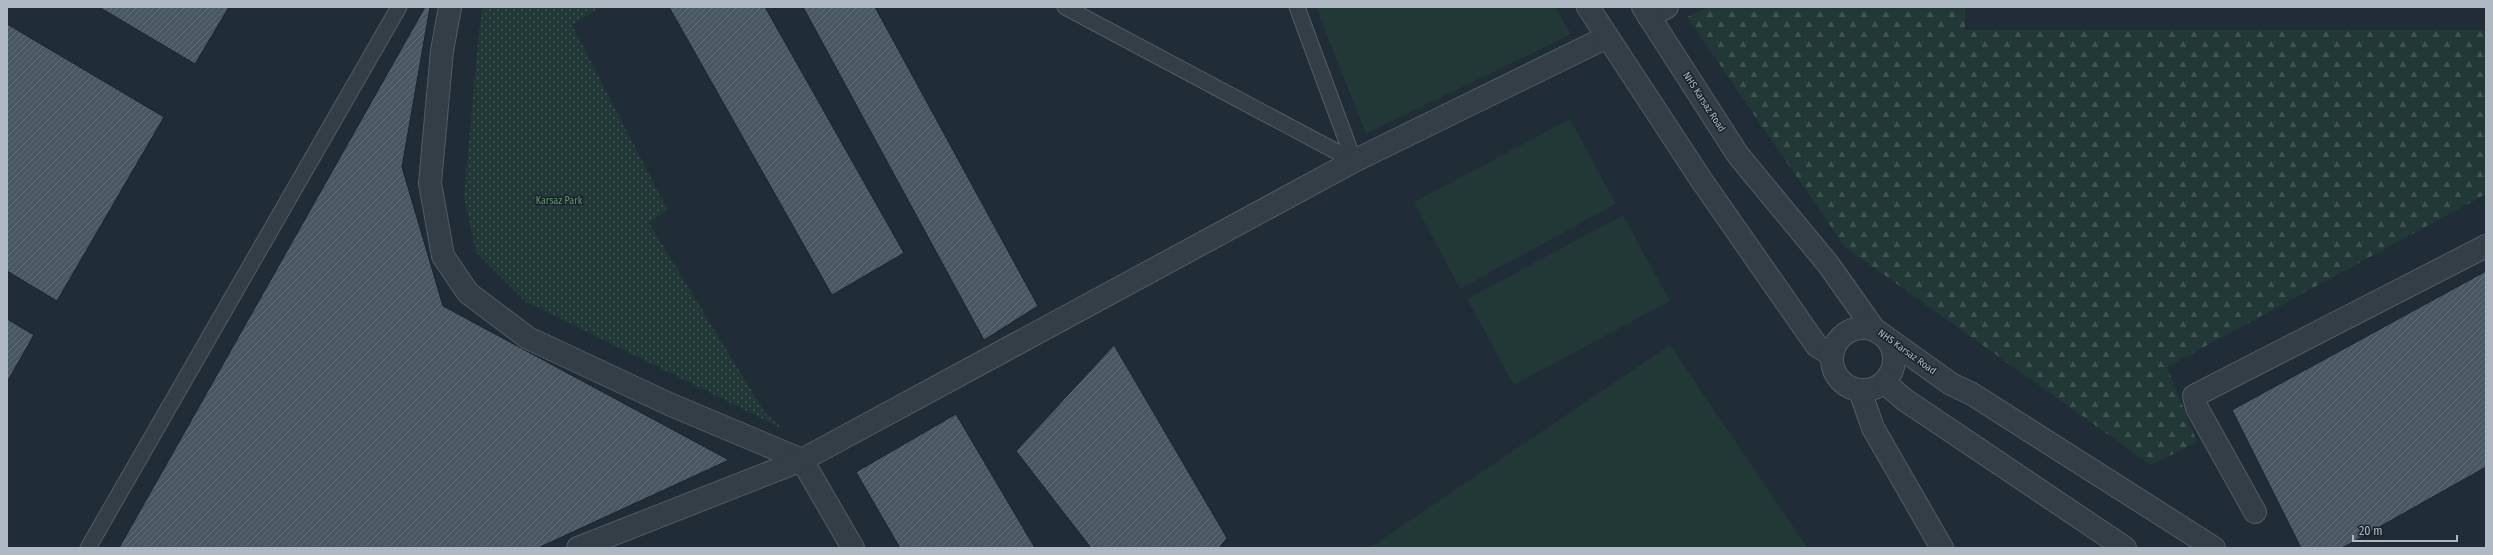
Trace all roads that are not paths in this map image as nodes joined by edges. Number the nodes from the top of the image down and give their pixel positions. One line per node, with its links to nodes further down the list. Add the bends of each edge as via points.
1 (400, 7): 16 (lane)
2 (450, 7): 14 (street, via 442,51 430,183 443,256 468,294 528,338 669,404)
3 (1065, 7): 8 (lane)
4 (1297, 7): 8 (lane)
5 (1588, 7): 7 (street)
6 (1653, 10): 10 (street, NHS Karsaz Road, via 1738,155 1828,264 1874,329)
7 (1607, 37): 8 (street); 11 (street, via 1702,181 1812,340 1817,346)
8 (1354, 161): 14 (street)
9 (2486, 246): 15 (street, via 2194,396 2197,408)
10 (1880, 333): 11 (street, via 1871,329 1850,330 1842,336); 12 (street, via 1888,339 1894,357 1892,371); 21 (street, NHS Karsaz Road, via 1951,384 1978,398)
11 (1832, 354): 13 (street, via 1836,374 1842,382)
12 (1884, 383): 13 (street); 20 (street)
13 (1860, 391): 19 (street, via 1873,428)
14 (802, 460): 17 (street); 18 (street)
15 (2255, 512)
16 (88, 548)
17 (578, 548)
18 (853, 548)
19 (1942, 548)
20 (2125, 548)
21 (2214, 548)

